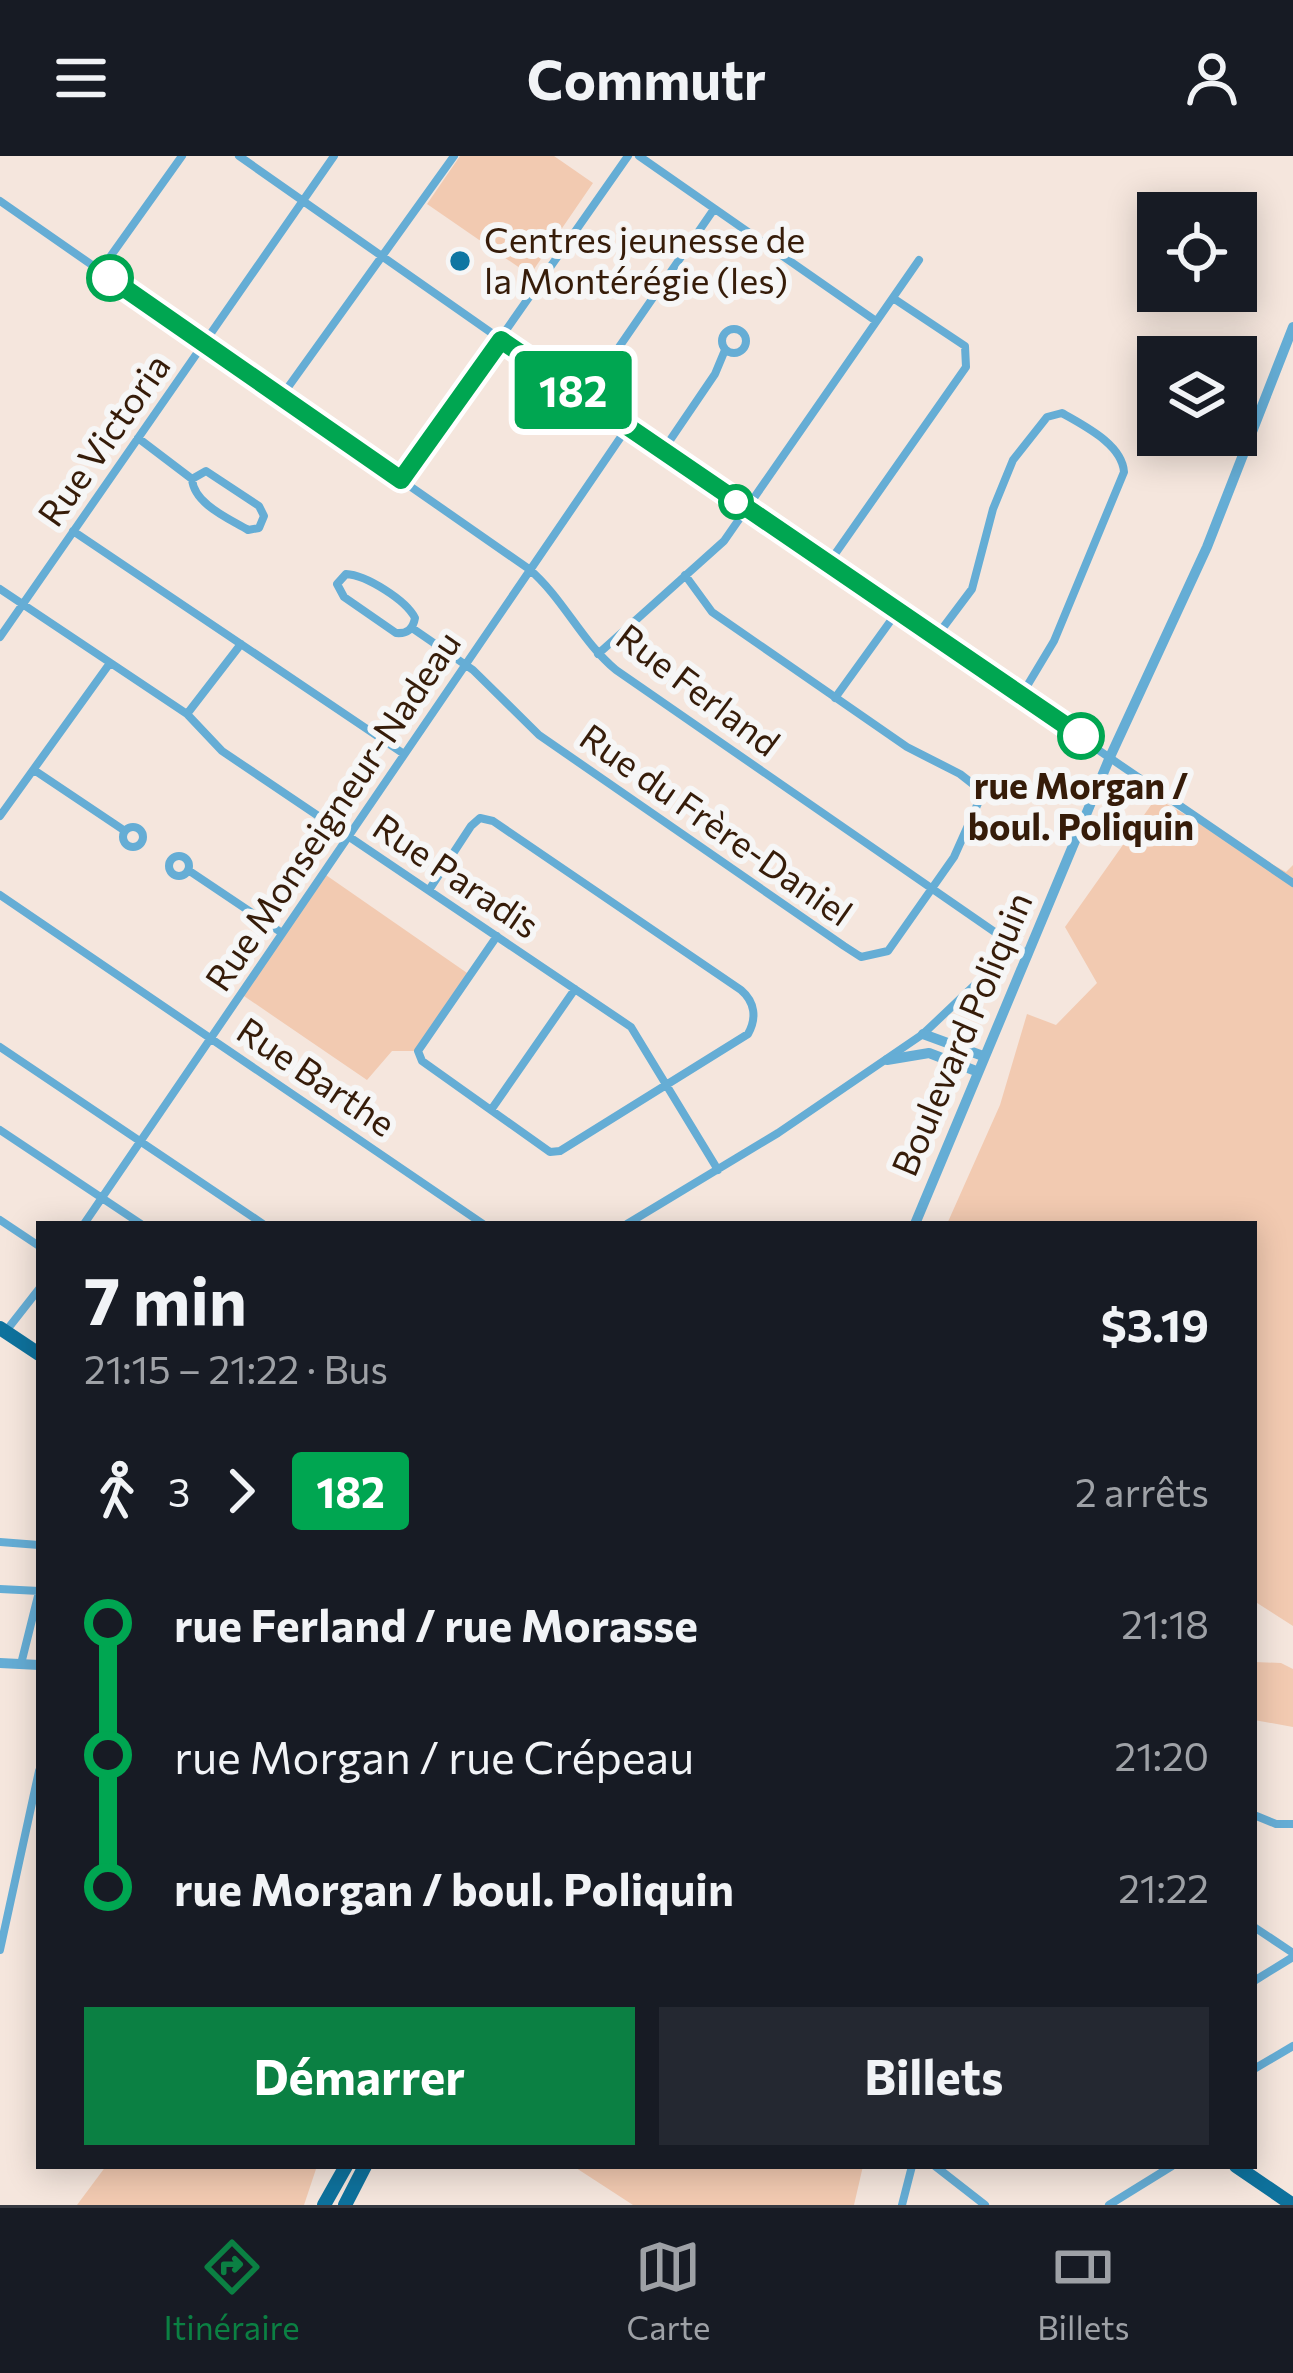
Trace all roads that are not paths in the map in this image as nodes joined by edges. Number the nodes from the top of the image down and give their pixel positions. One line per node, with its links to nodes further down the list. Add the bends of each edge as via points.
1 (182, 156): 12 (street)
2 (238, 156): 8 (street)
3 (334, 156): 8 (street, Rue Victoria)
4 (454, 156): 10 (street)
5 (628, 156): 16 (street)
6 (639, 156): 9 (street)
7 (0, 201): 12 (street, Rue Ferland)
8 (303, 201): 10 (street); 17 (street, Rue Victoria)
9 (714, 209): 14 (street); 20 (street)
10 (381, 256): 16 (street); 19 (street)
11 (919, 260): 13 (street)
12 (100, 271): 17 (street, Rue Ferland)
13 (893, 298): 14 (street); 28 (street, via 967,356)
14 (876, 321): 26 (street)
15 (1293, 327): 45 (street, Boulevard Poliquin, via 1201,562)
16 (501, 340): 20 (street); 25 (street)
17 (204, 343): 19 (street, Rue Ferland); 22 (street, Rue Victoria)
18 (725, 350): 23 (street)
19 (281, 397): 25 (street, Rue Ferland)
20 (584, 398): 21 (street)
21 (627, 428): 23 (street); 29 (street, Rue Monseigneur-Nadeau)
22 (138, 438): 24 (street); 27 (street, Rue Victoria)
23 (662, 452): 26 (street)
24 (192, 479): 24 (street, via 202,500 248,530 259,527 259,506 206,471)
25 (401, 480): 29 (street, Rue Ferland)
26 (746, 509): 28 (street); 30 (street)
27 (73, 531): 32 (street, Rue Victoria); 37 (street)
28 (828, 565): 33 (street)
29 (530, 569): 38 (street, Rue Ferland); 40 (street, Rue Monseigneur-Nadeau)
30 (685, 575): 38 (street); 42 (street, via 712,612)
31 (0, 589): 32 (street, Rue Paradis)
32 (22, 604): 35 (street, Rue Victoria); 39 (street, Rue Paradis)
33 (898, 612): 36 (street); 42 (street)
34 (412, 628): 34 (street, via 388,629 344,597 340,578 358,574 410,608); 40 (street, Rue du Frère-Daniel)
35 (0, 637)
36 (936, 638): 41 (street); 41 (street, via 972,590 1013,460 1047,417 1061,413 1125,465 1054,641)
37 (241, 644): 43 (street); 44 (street)
38 (598, 654): 53 (street, Rue Ferland)
39 (110, 663): 43 (street, Rue Paradis); 46 (street)
40 (466, 664): 44 (street, Rue Monseigneur-Nadeau); 53 (street, Rue du Frère-Daniel, via 539,735 861,957 888,951)
41 (1021, 696): 45 (street)
42 (835, 698): 53 (street, Rue du Frère-Daniel, via 982,792)
43 (188, 714): 49 (street, Rue Paradis, via 222,752)
44 (404, 754): 49 (street, Rue Monseigneur-Nadeau)
45 (1110, 757): 51 (street); 58 (street, Boulevard Poliquin)
46 (34, 770): 47 (street); 48 (street)
47 (0, 817)
48 (125, 831)
49 (349, 836): 52 (street, Rue Paradis); 55 (street, Rue Monseigneur-Nadeau)
50 (188, 870): 55 (street)
51 (1293, 883)
52 (429, 890): 56 (street, Rue Paradis); 67 (street, via 471,826 493,821 749,997 748,1034)
53 (933, 890): 57 (street, Rue Ferland)
54 (0, 895): 61 (street, Rue Barthe)
55 (282, 934): 61 (street, Rue Monseigneur-Nadeau)
56 (496, 936): 59 (street, Rue Paradis); 68 (street, via 418,1051)
57 (1006, 940): 58 (street, Rue Ferland); 60 (street, via 980,981)
58 (1028, 956): 64 (street, Boulevard Poliquin)
59 (575, 989): 67 (street, Rue Paradis, via 632,1027); 68 (street)
60 (923, 1034): 63 (street); 64 (street); 65 (street)
61 (211, 1038): 70 (street, Rue Monseigneur-Nadeau); 77 (street, Rue Barthe)
62 (0, 1047): 70 (street)
63 (941, 1055): 65 (street); 66 (street)
64 (983, 1056): 66 (street, Boulevard Poliquin)
65 (887, 1060): 71 (street)
66 (976, 1071): 79 (street, Boulevard Poliquin)
67 (668, 1085): 68 (street, via 560,1151); 71 (street, Rue Paradis)
68 (491, 1110)
69 (0, 1130): 72 (street)
70 (140, 1142): 72 (street, Rue Monseigneur-Nadeau); 76 (street)
71 (718, 1170): 78 (street)
72 (102, 1197): 74 (street, Rue Monseigneur-Nadeau); 75 (street)
73 (0, 1220): 80 (street)
74 (86, 1221)
75 (137, 1221)
76 (258, 1221)
77 (479, 1221)
78 (632, 1221)
79 (916, 1221)
80 (36, 1244)
81 (36, 1292): 82 (street)
82 (2, 1332): 83 (main road)
83 (36, 1352)
84 (0, 1542): 85 (street)
85 (36, 1545)
86 (0, 1589): 87 (street)
87 (36, 1591)
88 (36, 1603): 90 (street)
89 (0, 1663): 90 (street)
90 (21, 1664): 91 (street)
91 (36, 1665)
92 (36, 1786): 96 (street)
93 (1257, 1816): 94 (street)
94 (1293, 1824)
95 (1257, 1929): 97 (street)
96 (0, 1950)
97 (1293, 1955): 98 (street)
98 (1257, 1979)
99 (1293, 2047): 100 (street)
100 (1257, 2067)
101 (344, 2169): 107 (main road)
102 (363, 2169): 108 (main road)
103 (911, 2169): 109 (street)
104 (938, 2169): 110 (street)
105 (1167, 2169): 111 (street)
106 (1240, 2169): 112 (main road)
107 (324, 2205)
108 (345, 2205)
109 (902, 2205)
110 (985, 2205)
111 (1108, 2205)
112 (1293, 2205)

